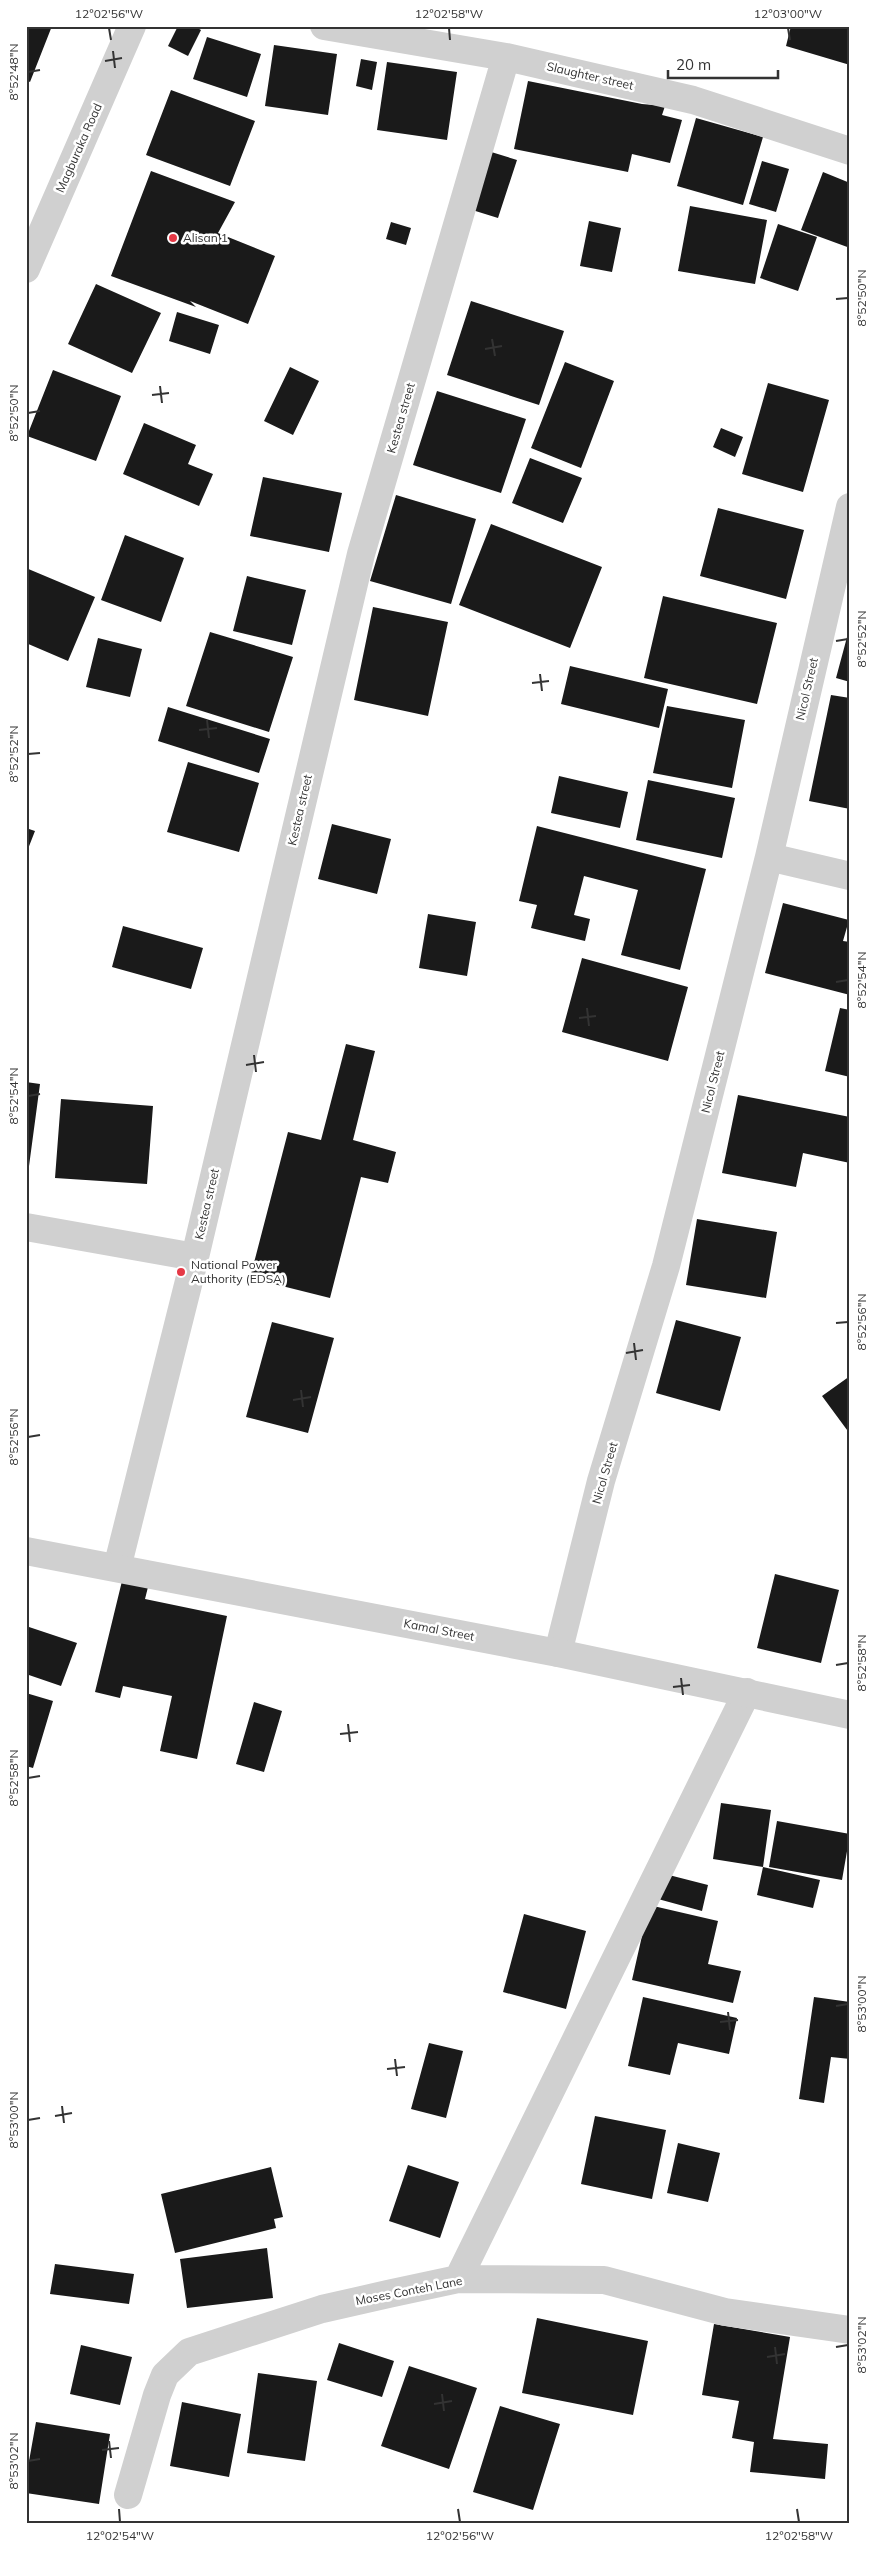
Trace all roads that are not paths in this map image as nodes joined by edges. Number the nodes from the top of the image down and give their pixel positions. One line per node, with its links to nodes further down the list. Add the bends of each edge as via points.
1 (132, 26): 5 (street, Magburaka Road)
2 (324, 26): 3 (street, Slaughter street)
3 (506, 57): 4 (street, Slaughter street, via 693,100); 10 (street, Kestea street, via 361,554)
4 (850, 151)
5 (26, 269)
6 (850, 507): 7 (street, Nicol Street)
7 (769, 857): 8 (street); 13 (street, Nicol Street, via 666,1266 602,1482)
8 (850, 876)
9 (26, 1227): 10 (street)
10 (195, 1257): 12 (street, Kestea street)
11 (26, 1551): 12 (street, Kamal Street)
12 (117, 1568): 13 (street, Kamal Street)
13 (558, 1653): 14 (street, Kamal Street)
14 (746, 1692): 15 (street, Kamal Street); 16 (street)
15 (850, 1715)
16 (458, 2280): 17 (street, Moses Conteh Lane, via 604,2280 725,2312); 18 (street, Moses Conteh Lane, via 322,2309 189,2352 166,2375 157,2396)
17 (850, 2330)
18 (128, 2495)

